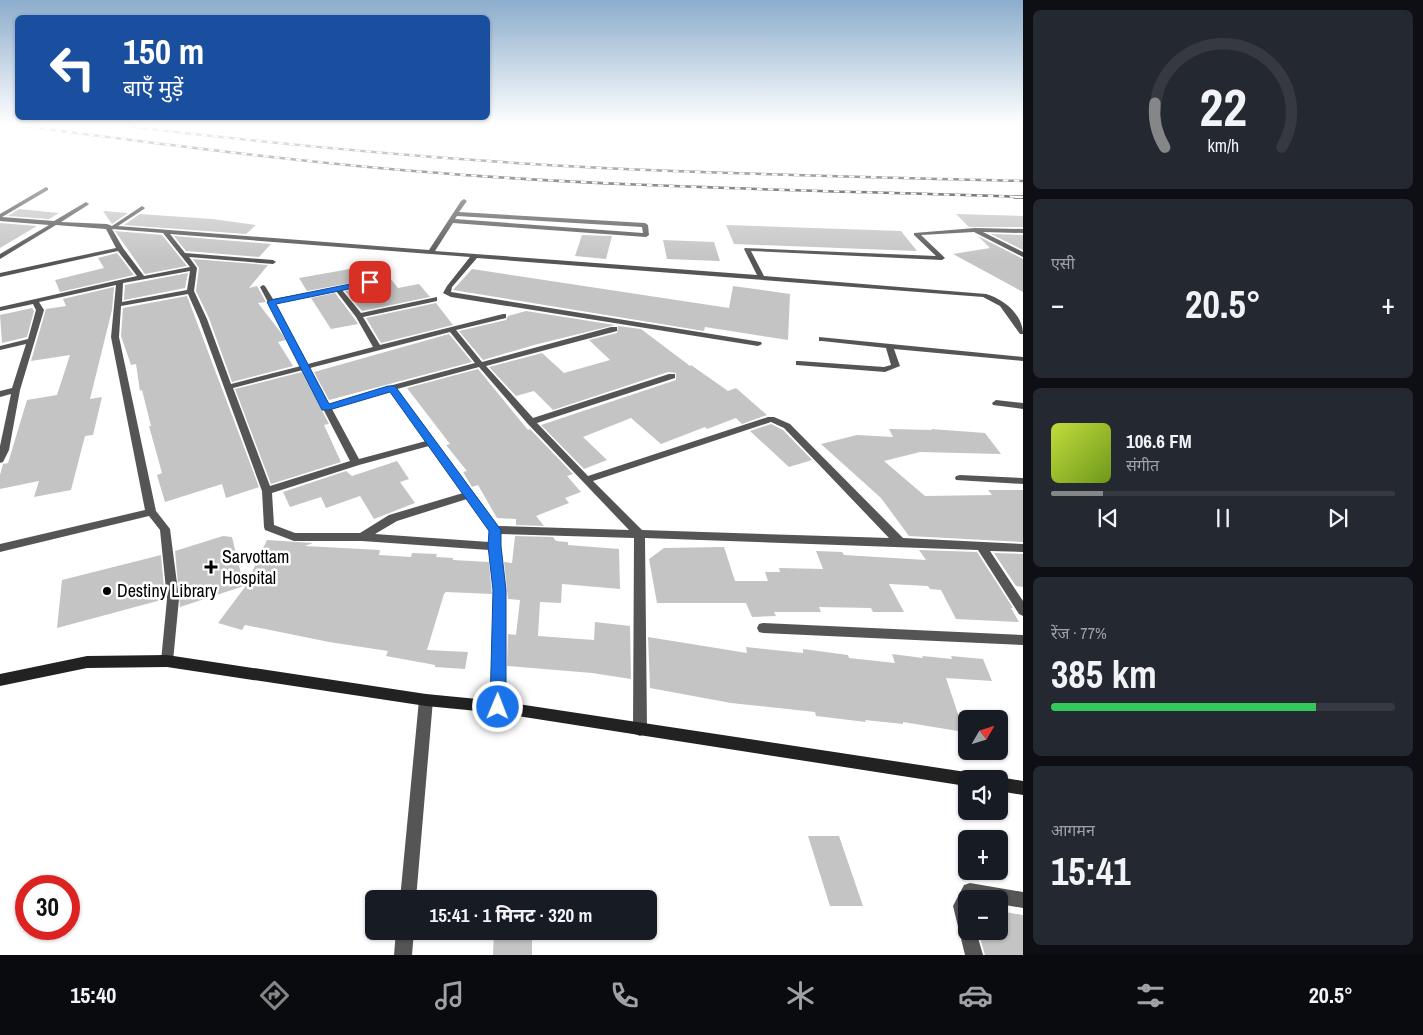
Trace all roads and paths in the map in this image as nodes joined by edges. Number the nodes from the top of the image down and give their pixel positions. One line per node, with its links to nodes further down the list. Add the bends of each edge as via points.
1 (46, 189): 6 (street)
2 (464, 201): 5 (street)
3 (86, 204): 8 (street)
4 (142, 208): 9 (street)
5 (456, 214): 7 (street); 7 (street, via 645,225 646,235)
6 (0, 217): 8 (street)
7 (452, 222): 14 (street)
8 (54, 223): 9 (street); 18 (street)
9 (111, 226): 12 (street); 13 (street)
10 (975, 230): 11 (street); 16 (street); 23 (street, via 916,234 942,258 747,248)
11 (1023, 231)
12 (165, 232): 14 (street); 15 (street)
13 (120, 249): 21 (street); 22 (street)
14 (431, 252): 17 (street)
15 (184, 255): 19 (street); 20 (street)
16 (1023, 255)
17 (475, 256): 23 (street); 41 (street, via 447,293)
18 (0, 257)
19 (272, 262)
20 (194, 268): 22 (street); 28 (street)
21 (0, 275)
22 (141, 276): 25 (street)
23 (762, 278): 38 (street, via 984,295 1004,304)
24 (386, 279): 27 (street)
25 (120, 281): 30 (street); 32 (street)
26 (263, 287): 31 (street)
27 (338, 289): 31 (street); 34 (street)
28 (190, 291): 32 (street); 50 (street)
29 (434, 299): 34 (street)
30 (35, 301): 33 (street); 40 (street, via 40,310)
31 (271, 302): 48 (street)
32 (117, 306): 67 (street, via 115,337)
33 (0, 309)
34 (359, 316): 44 (street)
35 (503, 316): 37 (street)
36 (614, 329): 47 (street)
37 (452, 330): 44 (street); 47 (street)
38 (1023, 332)
39 (822, 339): 42 (street)
40 (31, 340): 43 (street); 52 (street)
41 (758, 344)
42 (889, 346): 45 (street); 46 (street, via 896,366 884,370)
43 (0, 348)
44 (378, 349): 48 (street)
45 (1023, 359)
46 (799, 363)
47 (480, 365): 51 (street); 57 (street)
48 (304, 368): 50 (street); 56 (street)
49 (672, 376): 57 (street)
50 (228, 387): 65 (street)
51 (392, 388): 56 (street); 58 (street)
52 (16, 390): 53 (street); 59 (street)
53 (0, 394)
54 (996, 403): 55 (street)
55 (1023, 406)
56 (326, 408): 61 (street)
57 (532, 422): 63 (street)
58 (430, 443): 61 (street); 66 (street)
59 (2, 451): 60 (street)
60 (0, 460)
61 (356, 463): 65 (street)
62 (960, 478): 64 (street)
63 (586, 480): 69 (street); 71 (street, via 771,419 787,426)
64 (1023, 481)
65 (267, 491): 70 (street, via 269,527 294,537)
66 (468, 495): 68 (street); 70 (street, via 393,518)
67 (151, 512): 74 (street); 79 (street, via 165,529 174,599)
68 (495, 530): 69 (street); 72 (street)
69 (639, 534): 71 (street); 83 (street)
70 (362, 537): 72 (street)
71 (900, 542): 73 (street)
72 (494, 546): 82 (street, via 500,590)
73 (981, 546): 75 (street); 76 (street)
74 (0, 548)
75 (1023, 548)
76 (1023, 612)
77 (763, 628): 78 (street)
78 (1023, 640)
79 (167, 661): 80 (street, via 87,662); 81 (street)
80 (0, 680)
81 (426, 700): 82 (street); 87 (street)
82 (498, 707): 83 (street)
83 (640, 729): 84 (street)
84 (958, 778)
85 (1008, 786): 86 (street)
86 (1023, 788)
87 (409, 890)
88 (1008, 897): 89 (street)
89 (1023, 900)
90 (404, 940): 92 (street)
91 (970, 940): 93 (street)
92 (403, 955)
93 (974, 955)

